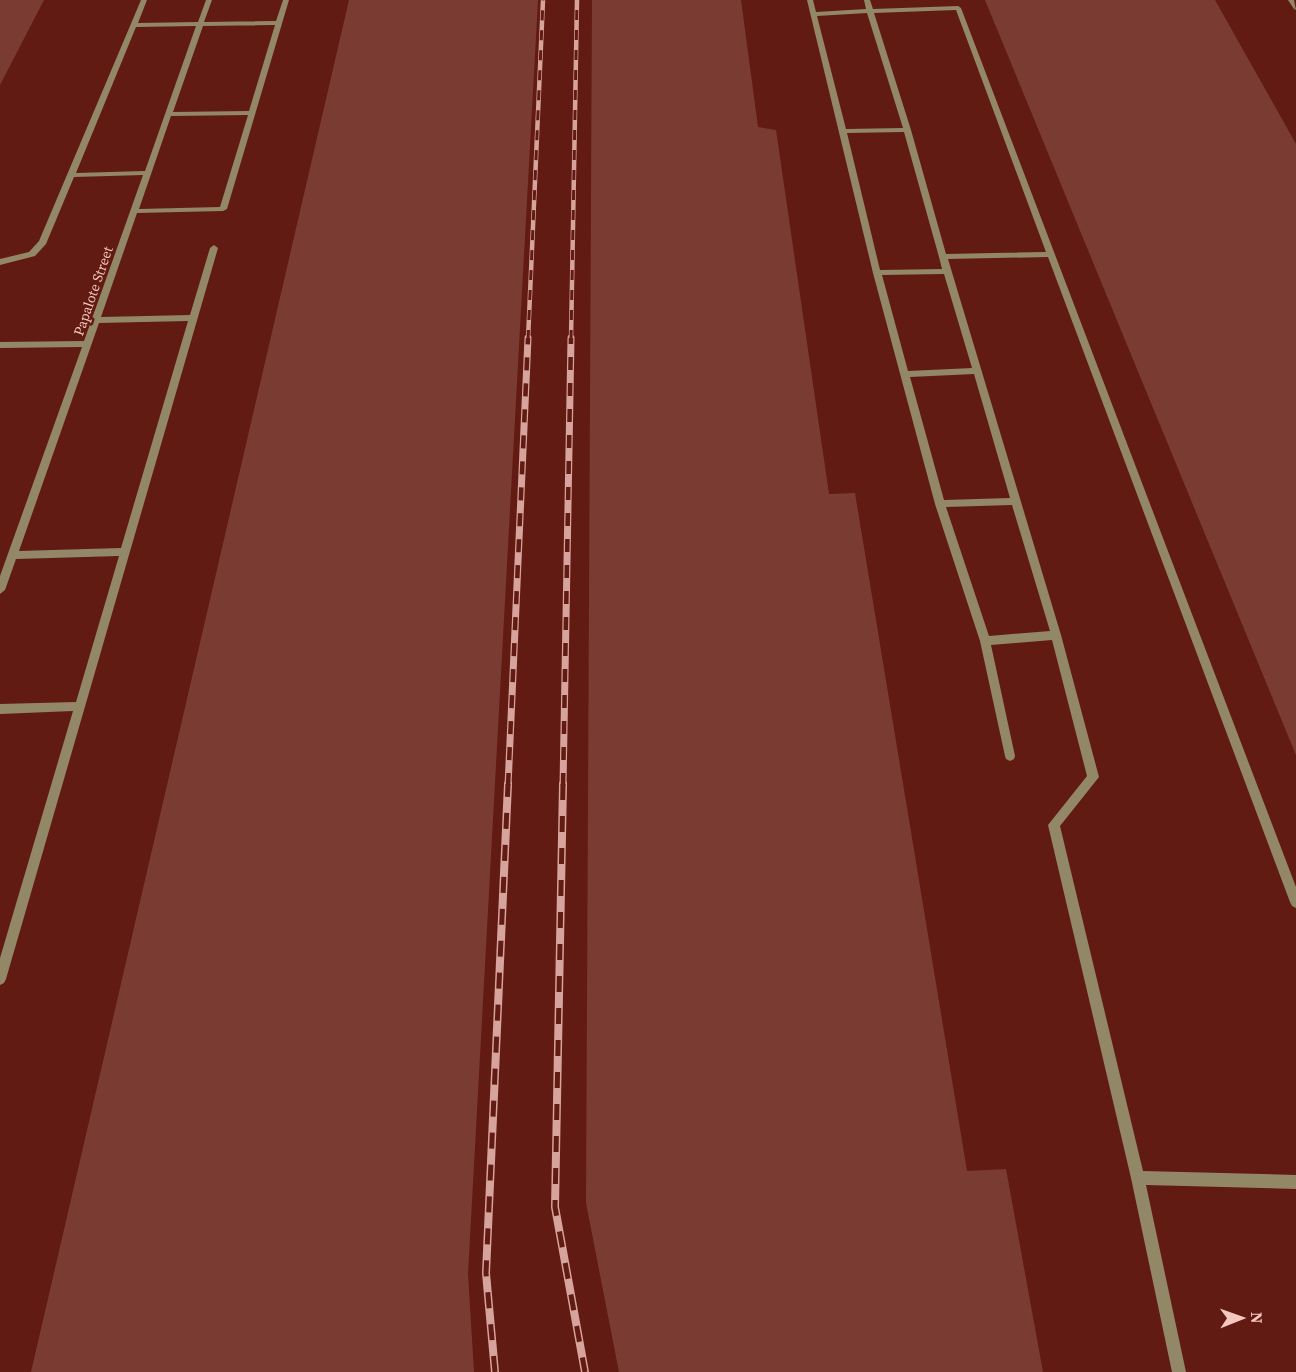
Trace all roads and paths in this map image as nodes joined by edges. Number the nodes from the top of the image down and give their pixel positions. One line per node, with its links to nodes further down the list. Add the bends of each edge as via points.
1 (144, 0): 11 (street)
2 (209, 0): 10 (street, Papalote Street)
3 (286, 0): 9 (street)
4 (810, 0): 8 (street)
5 (867, 0): 7 (street)
6 (956, 4): 7 (street); 20 (street)
7 (870, 11): 8 (street); 14 (street)
8 (813, 14): 15 (street)
9 (279, 23): 10 (street); 12 (street)
10 (201, 24): 11 (street); 13 (street, Papalote Street)
11 (133, 25): 17 (street)
12 (252, 113): 13 (street); 18 (street, via 223,209)
13 (169, 114): 16 (street, Papalote Street)
14 (907, 130): 15 (street); 21 (street)
15 (843, 131): 24 (street)
16 (148, 173): 17 (street); 18 (street, Papalote Street)
17 (70, 176): 22 (street, via 38,249 24,257)
18 (135, 211): 26 (street, Papalote Street)
19 (214, 248): 25 (street)
20 (1050, 254): 21 (street); 41 (street)
21 (943, 257): 23 (street)
22 (0, 262)
23 (947, 271): 24 (street); 29 (street)
24 (877, 273): 30 (street)
25 (194, 318): 26 (street); 33 (street)
26 (96, 320): 27 (street, Papalote Street)
27 (88, 344): 28 (street); 34 (street, Papalote Street)
28 (0, 345)
29 (977, 371): 30 (street); 31 (street)
30 (905, 374): 32 (street)
31 (1015, 501): 32 (street); 36 (street)
32 (940, 504): 37 (street)
33 (124, 552): 34 (street); 38 (street)
34 (12, 555): 35 (street, Papalote Street)
35 (0, 590)
36 (1056, 635): 37 (street); 44 (street, via 1093,777 1054,825)
37 (985, 641): 40 (street)
38 (79, 706): 39 (street); 42 (street)
39 (0, 709)
40 (1010, 756)
41 (1296, 902)
42 (2, 963): 43 (street)
43 (0, 979)
44 (1138, 1178): 45 (street); 46 (street)
45 (1296, 1182)
46 (1179, 1372)

